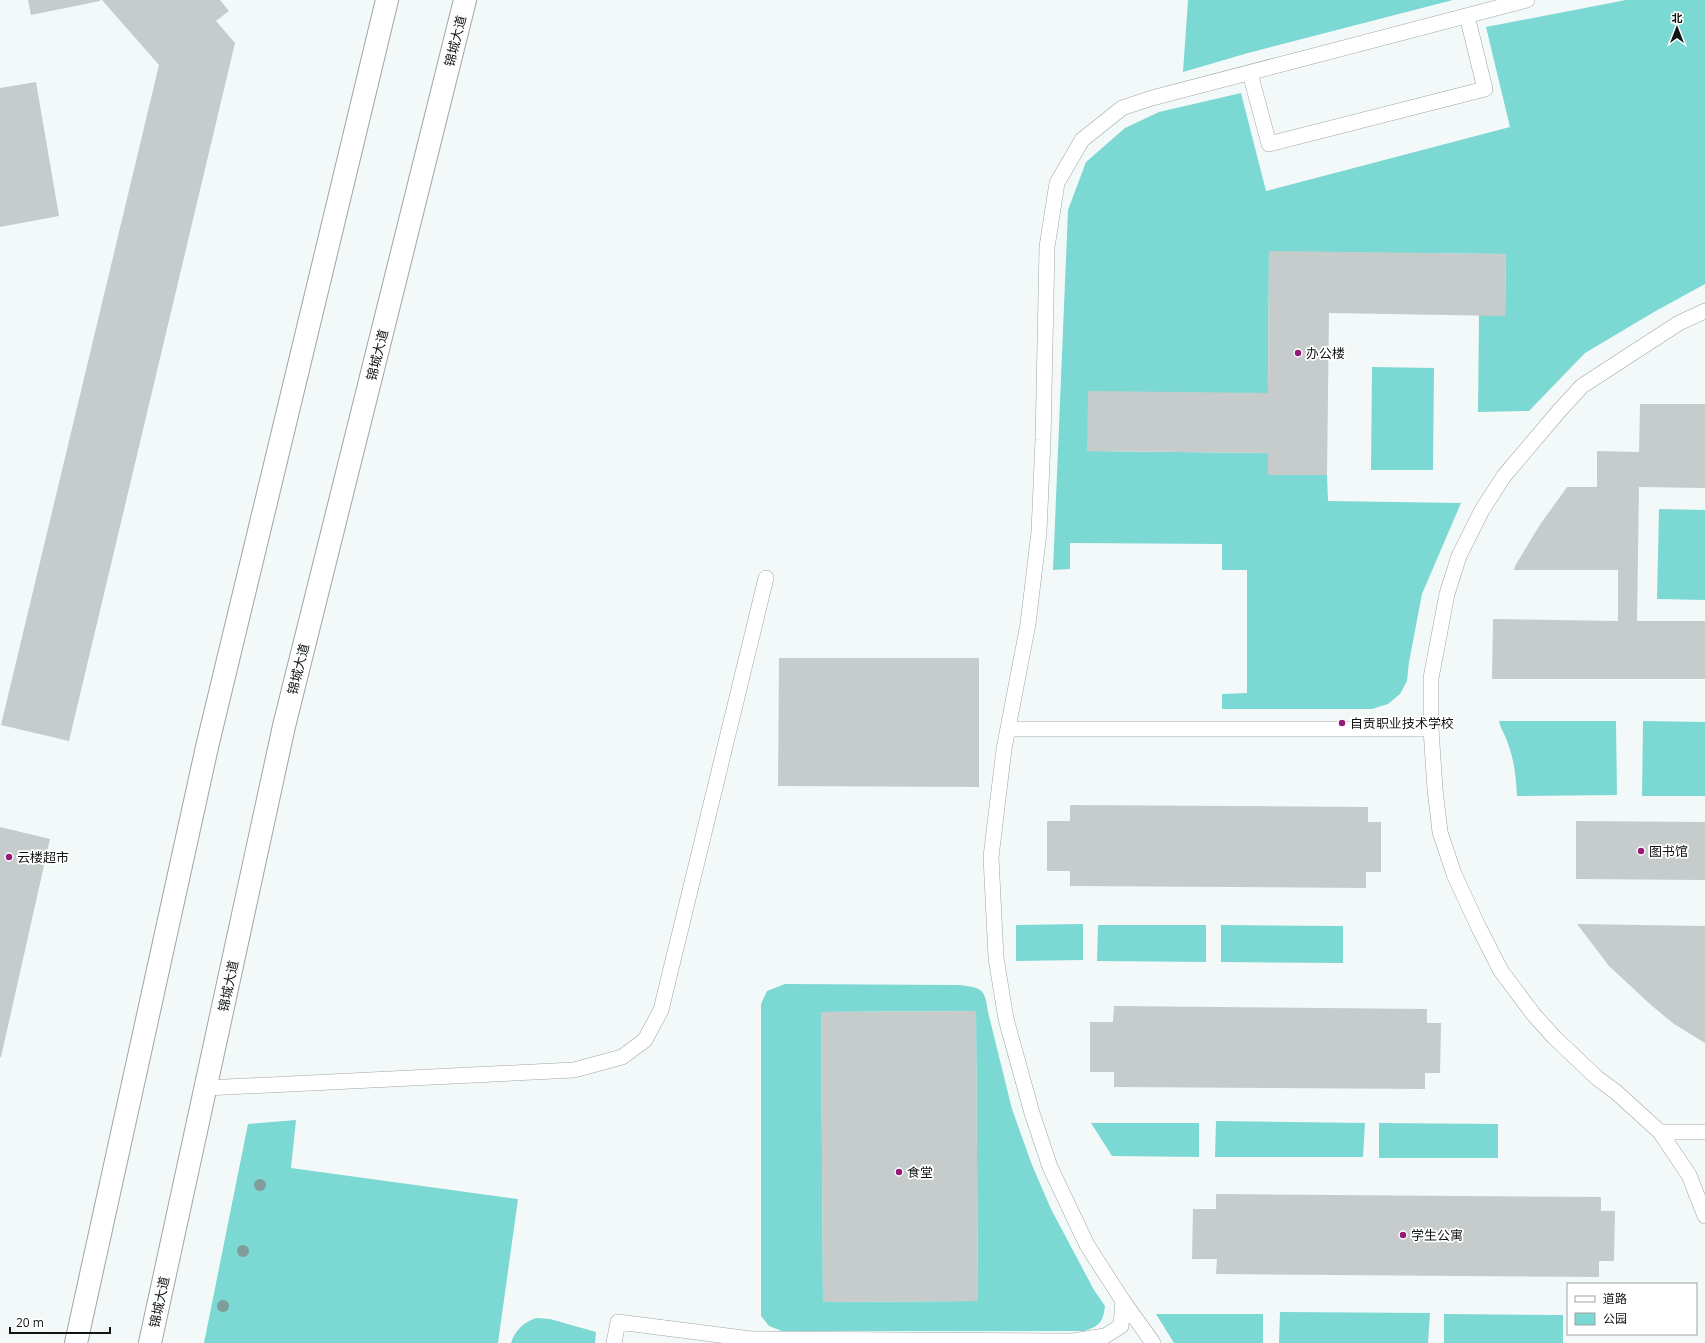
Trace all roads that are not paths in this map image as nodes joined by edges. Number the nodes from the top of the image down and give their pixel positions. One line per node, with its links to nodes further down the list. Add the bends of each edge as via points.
1 (387, 0): 15 (main road, via 207,747)
2 (465, 0): 10 (main road, 锦城大道, via 284,726)
3 (1527, 0): 4 (lane)
4 (1467, 16): 5 (lane); 5 (lane, via 1485,90 1269,144)
5 (1250, 73): 8 (lane, via 1122,108 1082,140 1057,183 1047,247 1039,532 1028,624)
6 (1705, 311): 9 (lane, via 1673,327 1582,386 1532,442 1482,510 1459,556 1447,594 1431,678)
7 (766, 578): 10 (lane, via 661,1010 645,1040 622,1057 574,1070)
8 (1008, 729): 9 (lane); 14 (lane, via 991,857 996,958 1006,1019 1050,1167 1087,1245)
9 (1431, 729): 11 (lane, via 1440,832 1454,874 1501,971 1554,1037)
10 (206, 1088): 16 (main road, 锦城大道)
11 (1660, 1132): 12 (lane); 13 (lane, via 1689,1175)
12 (1705, 1132)
13 (1705, 1216)
14 (1123, 1301): 17 (lane, via 1121,1326 1105,1336 1073,1341 751,1339 618,1322); 18 (lane)
15 (76, 1343)
16 (150, 1343)
17 (614, 1343)
18 (1154, 1343)

